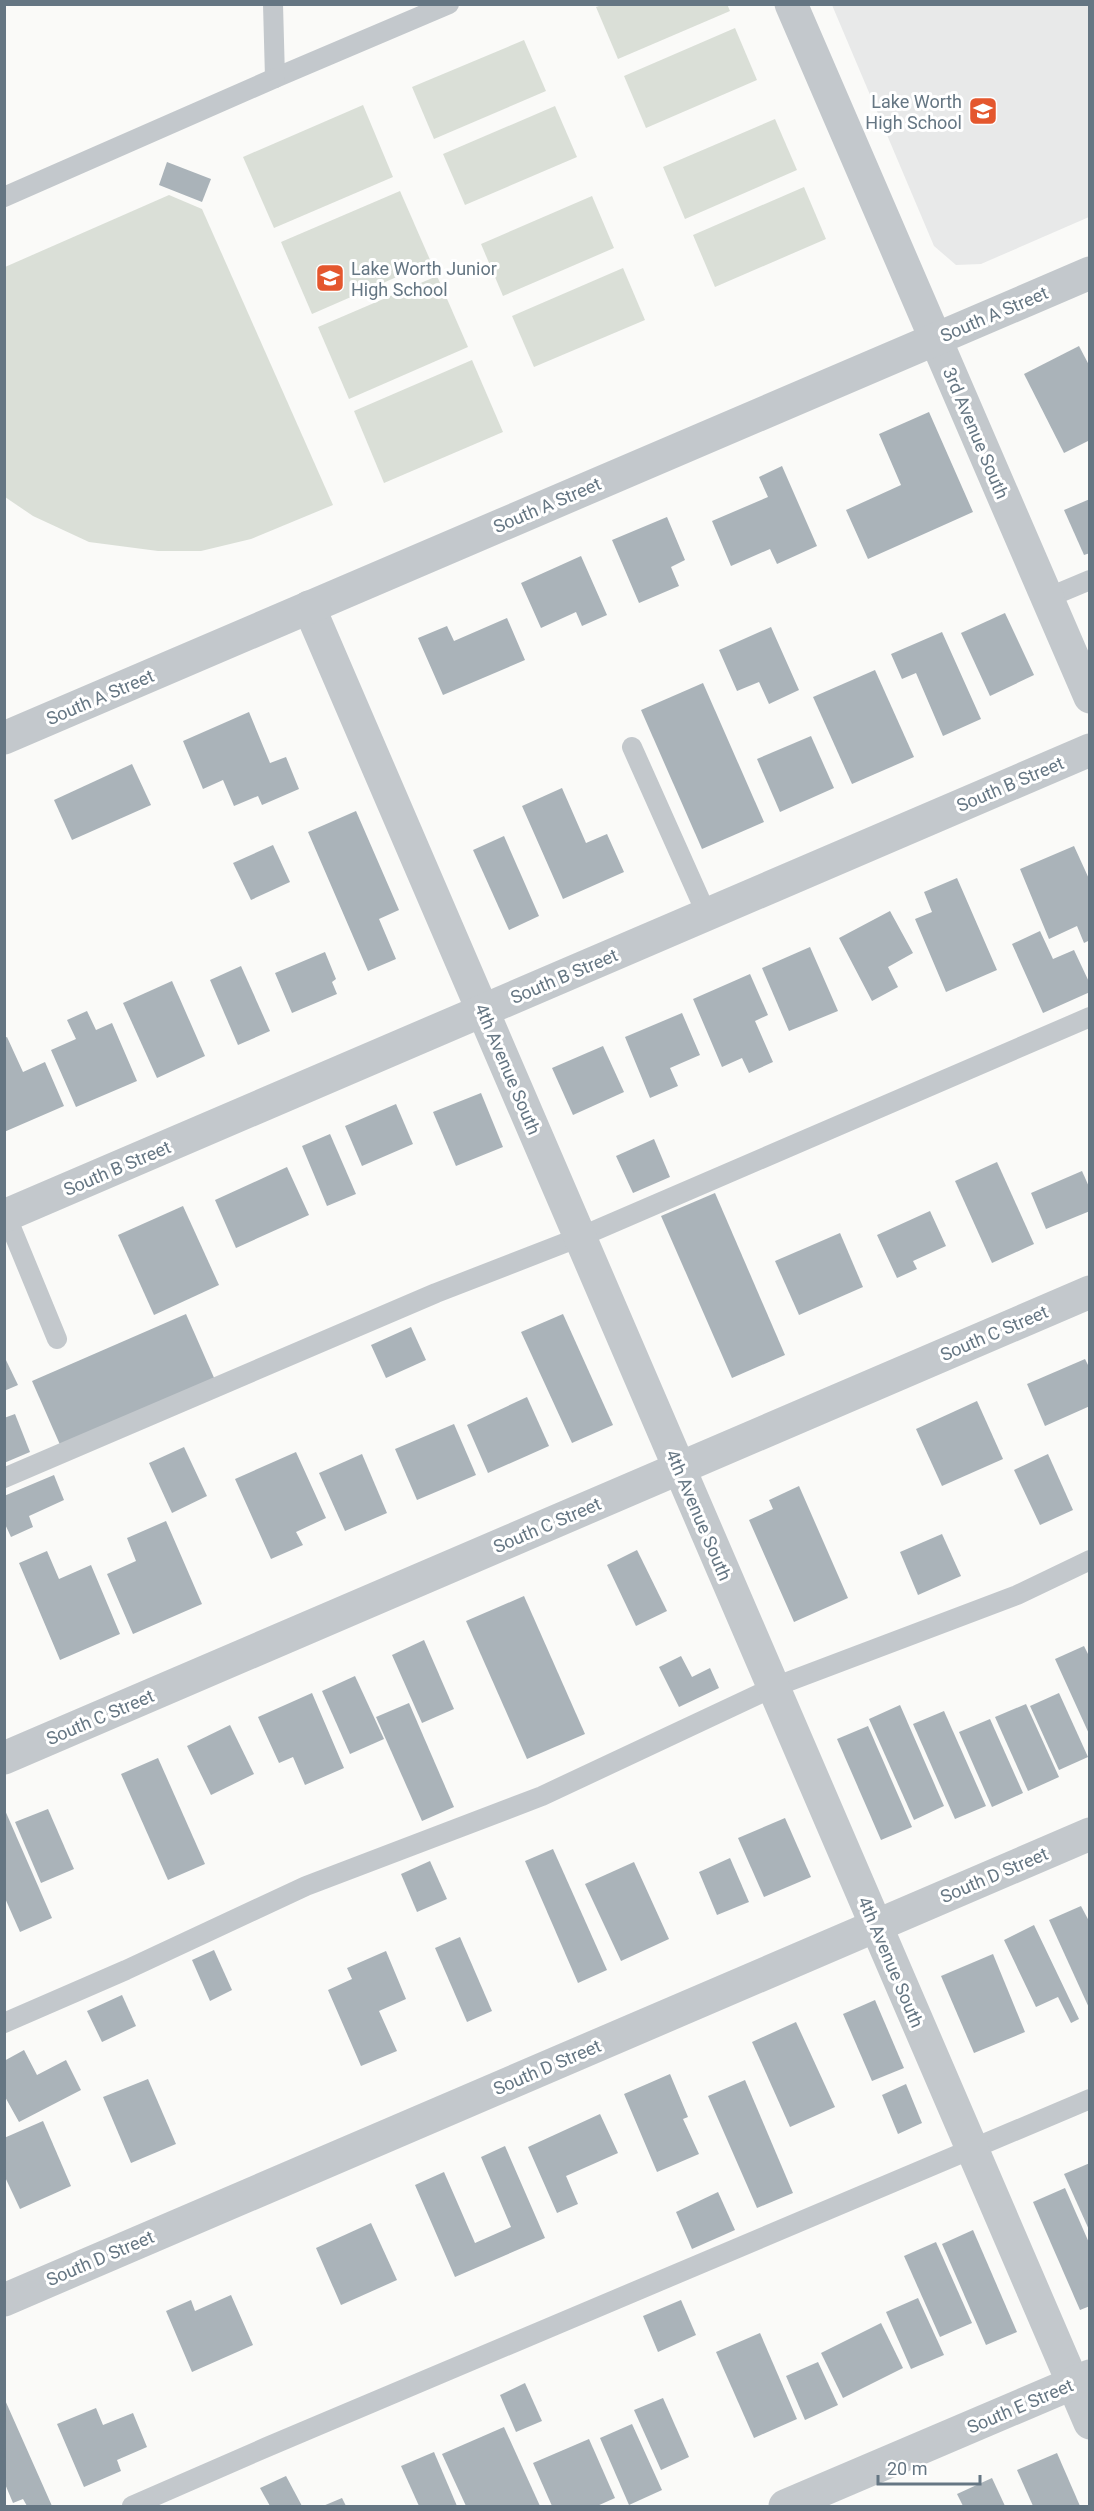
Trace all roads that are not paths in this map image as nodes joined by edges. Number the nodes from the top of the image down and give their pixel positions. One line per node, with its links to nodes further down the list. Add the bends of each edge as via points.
1 (273, 4): 4 (lane)
2 (449, 4): 4 (lane)
3 (791, 4): 7 (street, 3rd Avenue South)
4 (275, 78): 5 (lane)
5 (4, 196)
6 (1089, 273): 7 (street, South A Street)
7 (935, 339): 9 (street, 3rd Avenue South); 10 (street, South A Street)
8 (1089, 580): 9 (lane)
9 (1047, 598): 11 (street, 3rd Avenue South)
10 (309, 607): 12 (street, South A Street); 16 (street, 4th Avenue South)
11 (1089, 697)
12 (4, 738)
13 (632, 747): 15 (lane)
14 (1089, 750): 15 (street, South B Street)
15 (707, 915): 16 (street, South B Street)
16 (483, 1011): 18 (street, South B Street); 19 (street, 4th Avenue South)
17 (1089, 1017): 19 (lane)
18 (5, 1216): 21 (lane)
19 (580, 1237): 22 (street, 4th Avenue South); 23 (lane, via 425,1297)
20 (1089, 1292): 22 (street, South C Street)
21 (57, 1339)
22 (679, 1468): 25 (street, 4th Avenue South); 26 (street, South C Street)
23 (4, 1478)
24 (1089, 1560): 25 (lane, via 1017,1595)
25 (774, 1688): 28 (street, 4th Avenue South); 29 (lane, via 542,1796 306,1886)
26 (4, 1758)
27 (1089, 1834): 28 (street, South D Street)
28 (876, 1925): 31 (street, 4th Avenue South); 32 (street, South D Street)
29 (4, 2023)
30 (1089, 2099): 31 (lane)
31 (971, 2148): 33 (street, 4th Avenue South); 35 (lane)
32 (4, 2300)
33 (1081, 2379): 34 (street, 4th Avenue South); 36 (street, South E Street)
34 (1089, 2423)
35 (132, 2506)
36 (785, 2506)

